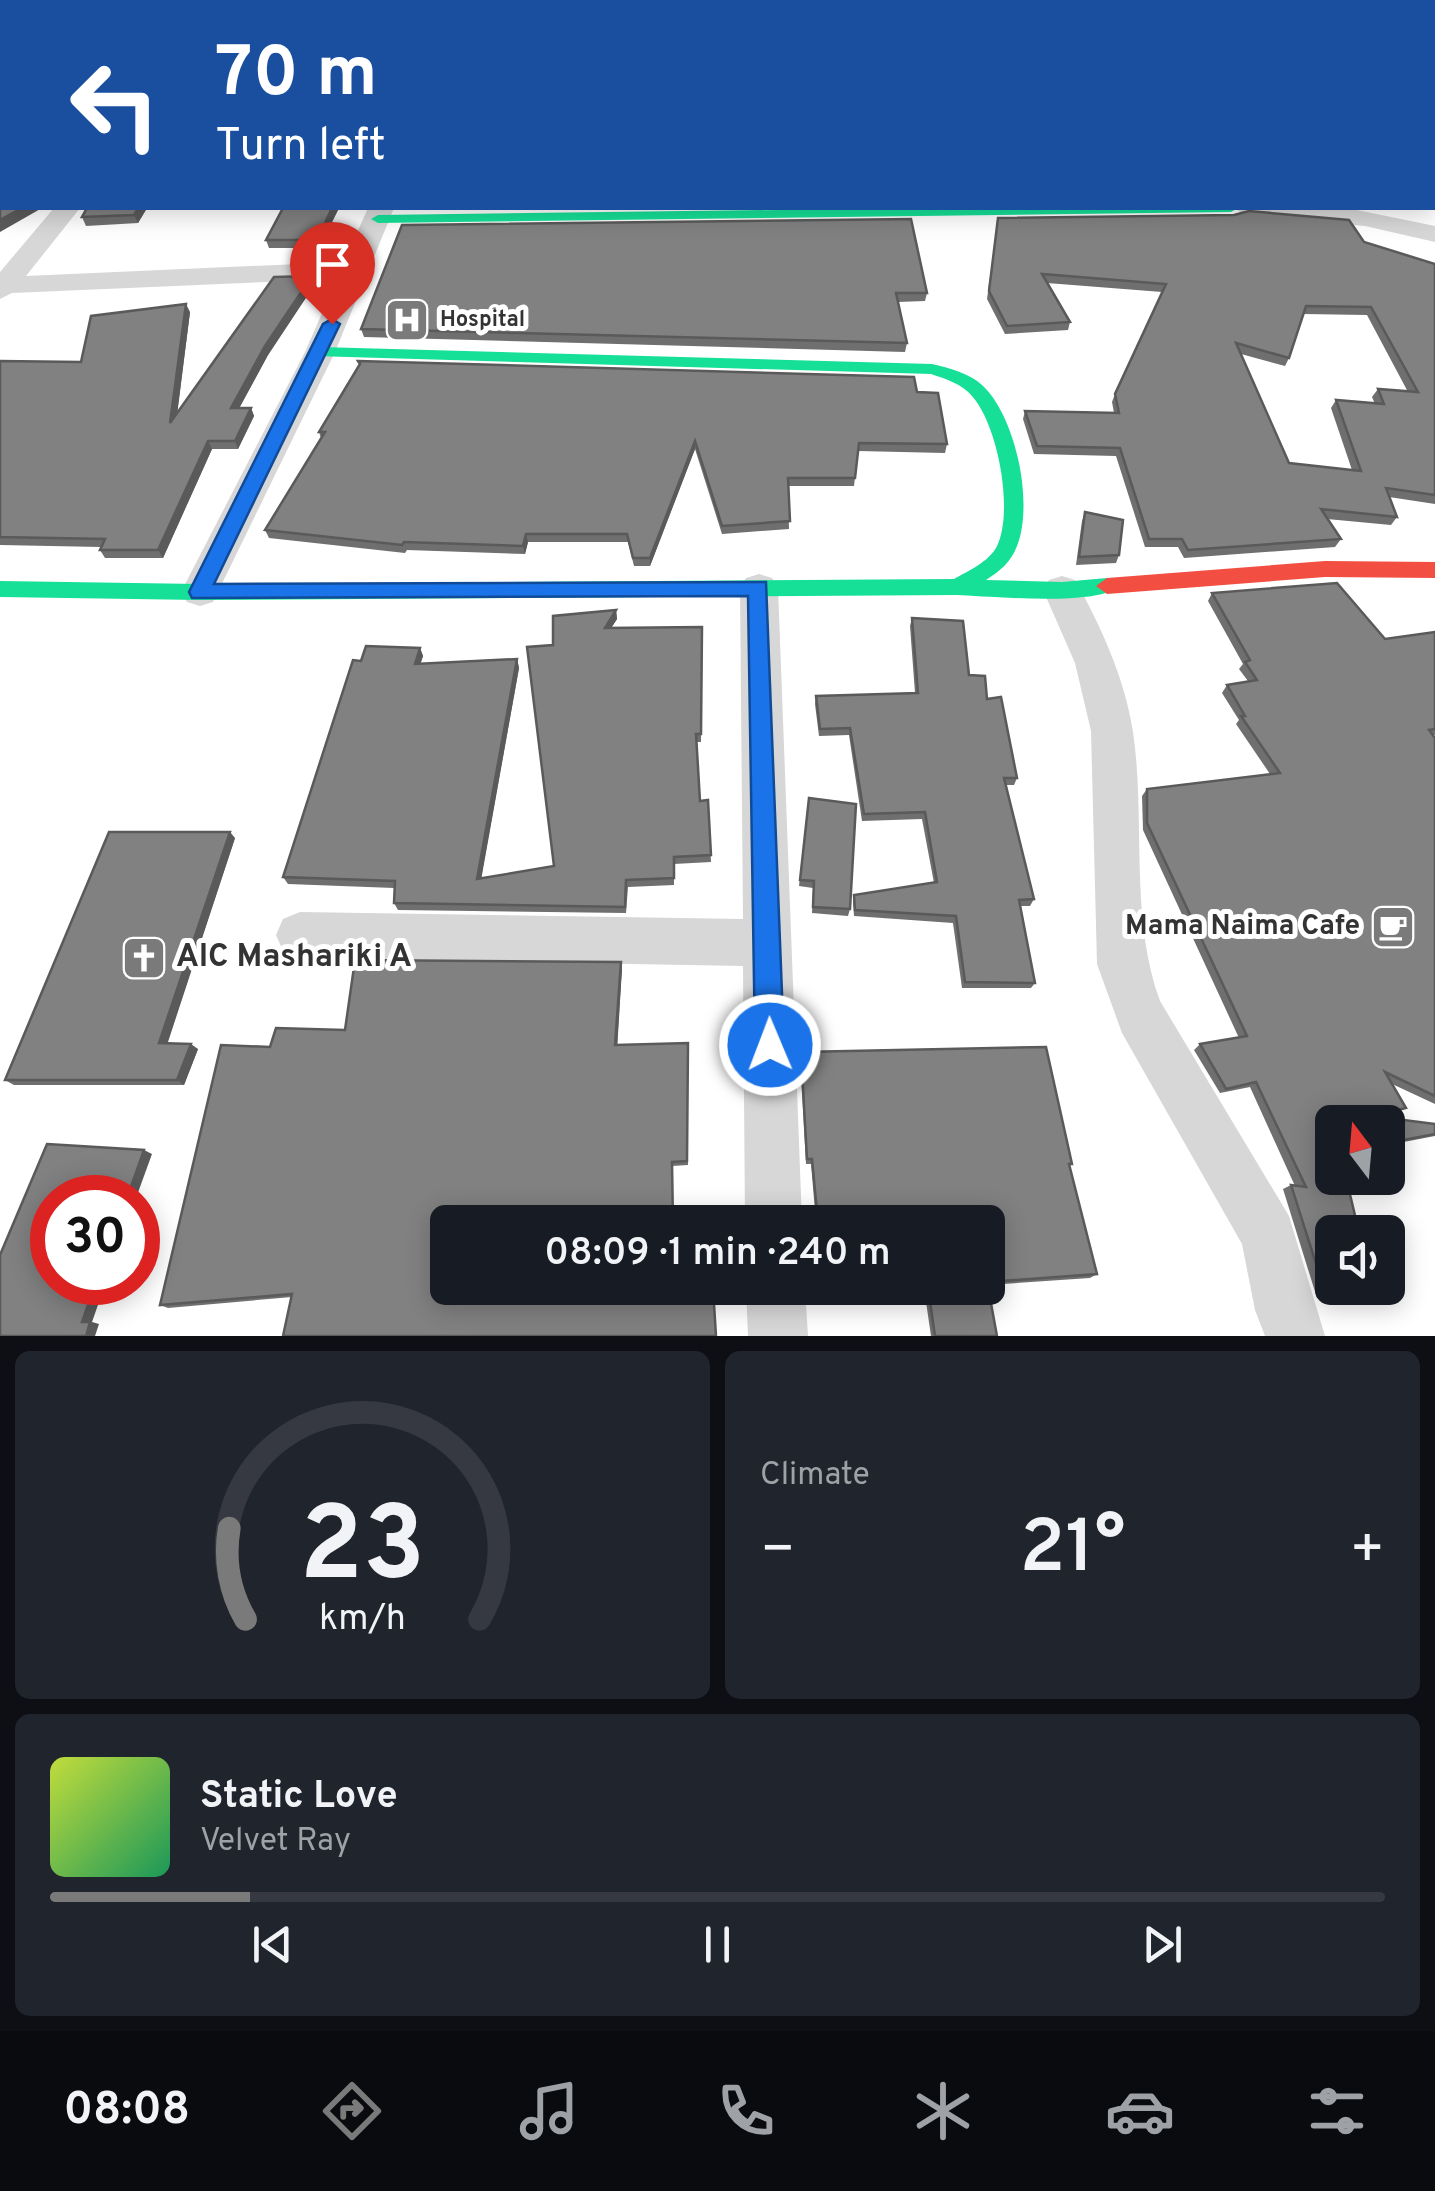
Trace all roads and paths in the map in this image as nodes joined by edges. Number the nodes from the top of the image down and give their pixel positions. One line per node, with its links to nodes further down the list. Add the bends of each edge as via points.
1 (66, 210): 7 (street)
2 (891, 210): 4 (street)
3 (1279, 210): 5 (street, via 1398,222)
4 (380, 213): 6 (street)
5 (1435, 234)
6 (354, 270): 7 (street); 8 (street)
7 (3, 287)
8 (320, 352): 10 (street, via 932,370 963,378 983,396 1000,435 1015,510 1004,553); 14 (street)
9 (1435, 570): 13 (street, via 1325,568)
10 (957, 586): 12 (street); 13 (street)
11 (0, 588): 14 (street)
12 (759, 588): 14 (street); 16 (street)
13 (1062, 590): 20 (street, via 1095,663 1112,731 1122,964 1140,1015 1269,1236)
14 (200, 592)
15 (300, 935): 16 (street)
16 (768, 943): 17 (street)
17 (774, 1205)
18 (777, 1305): 19 (street)
19 (778, 1336)
20 (1295, 1336)

